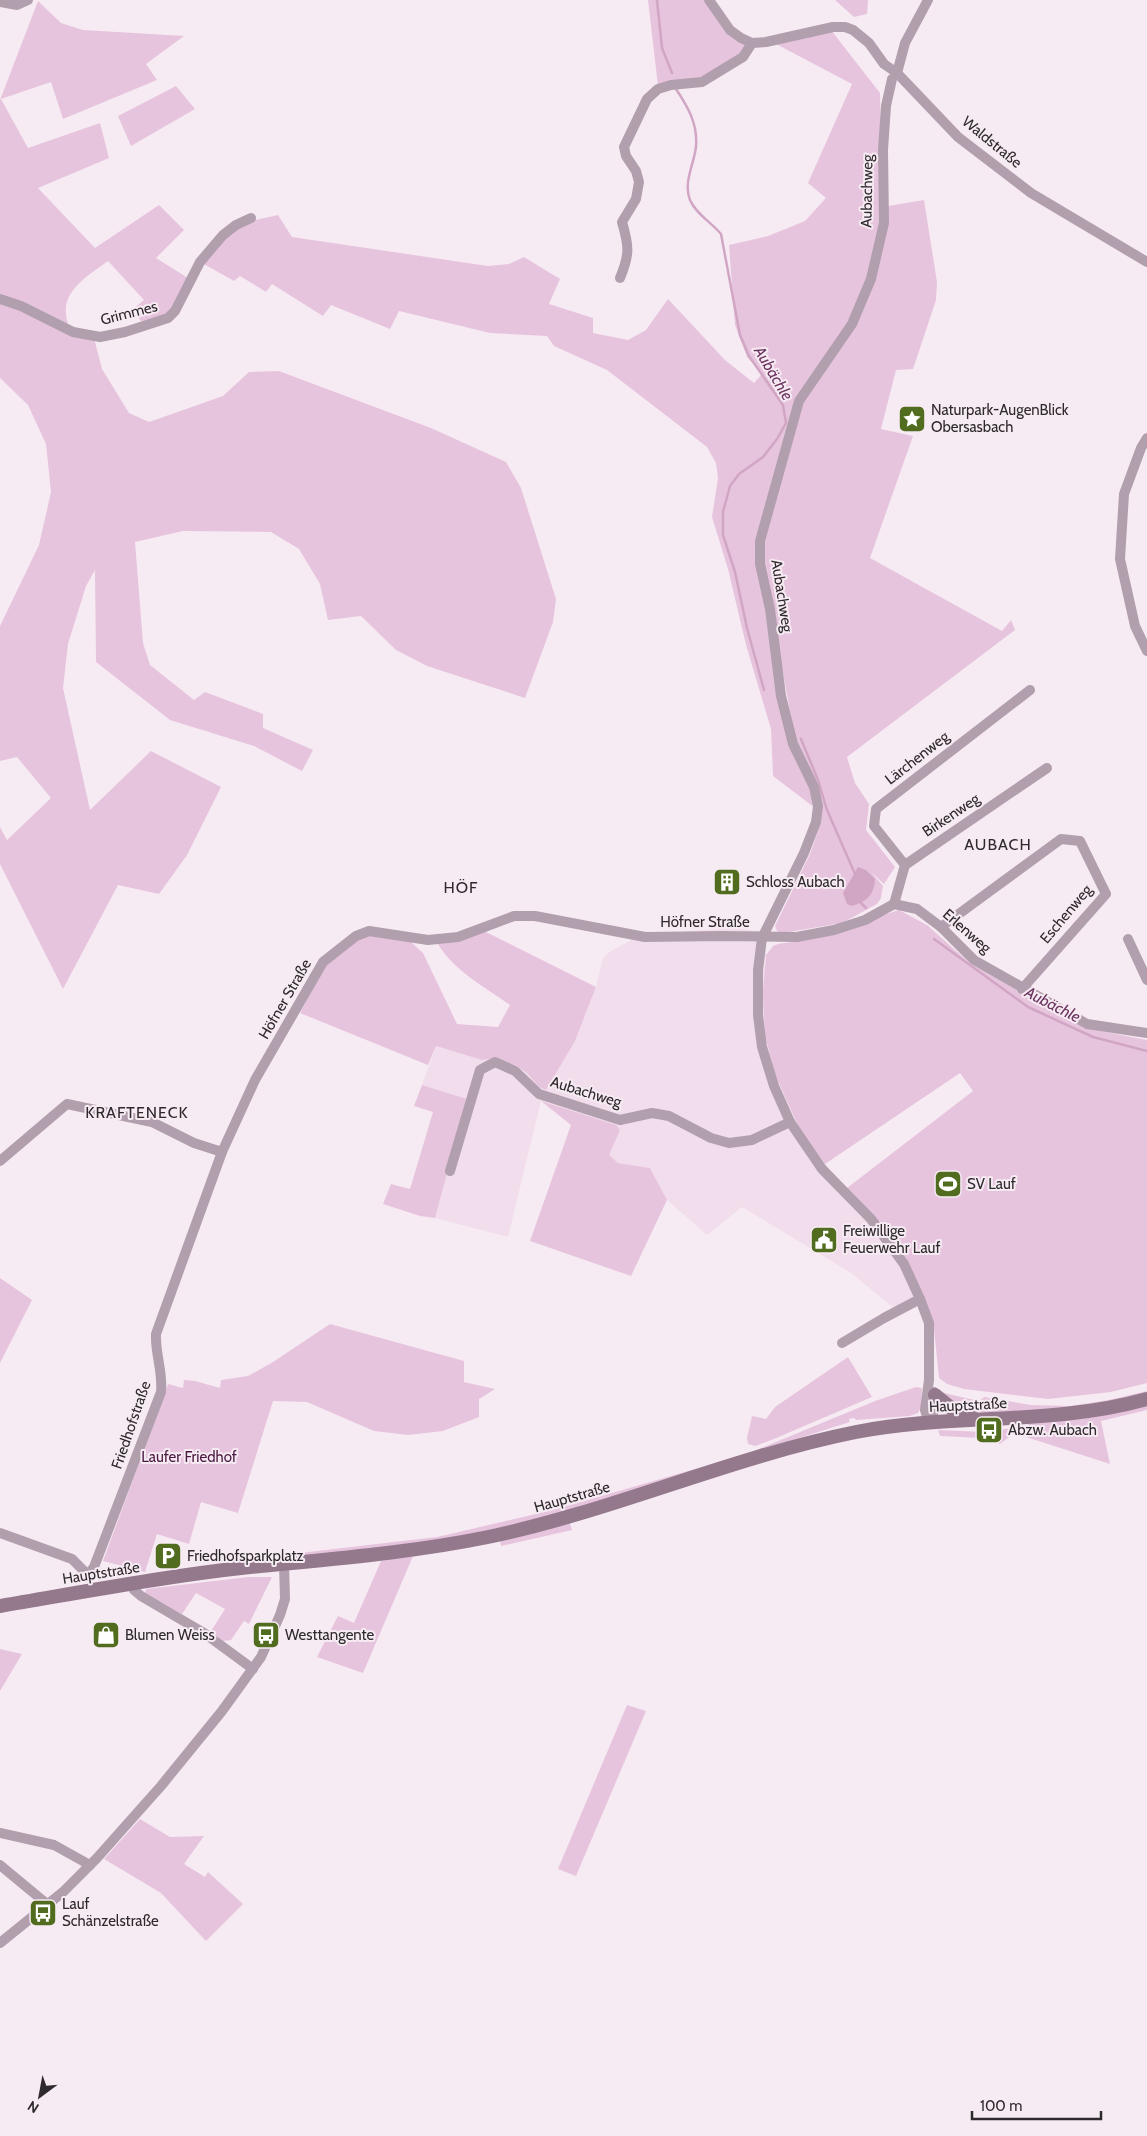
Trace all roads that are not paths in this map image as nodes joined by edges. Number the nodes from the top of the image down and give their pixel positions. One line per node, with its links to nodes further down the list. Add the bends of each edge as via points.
1 (28, 0): 4 (street, via 17,5)
2 (709, 0): 5 (street, via 730,30)
3 (928, 0): 6 (street, via 905,43)
4 (0, 2)
5 (752, 43): 6 (street, Waldstraße, via 845,26 869,42); 9 (street, via 743,56 702,82 658,88 648,99 624,147 639,182 636,199 622,222 629,251)
6 (895, 76): 8 (street, Waldstraße, via 958,137 1031,193); 18 (street, Aubachweg, via 886,106 884,223 871,279 852,324 799,401 760,541 760,564 770,609 781,696 793,744 814,787 818,806 816,822 804,853)
7 (251, 218): 10 (street, Grimmes, via 223,234 211,248 168,318 125,332 100,337 73,332)
8 (1147, 262)
9 (620, 278)
10 (0, 299)
11 (1147, 438): 12 (street, via 1124,494 1120,560 1135,626)
12 (1147, 651)
13 (1030, 690): 15 (street, Lärchenweg, via 876,809 874,826)
14 (1047, 768): 15 (street, Birkenweg)
15 (905, 865): 16 (street)
16 (894, 904): 17 (street, Erlenweg, via 917,909); 18 (street, via 865,920 834,930 797,937)
17 (941, 927): 21 (street, Erlenweg, via 974,960); 21 (street, Eschenweg, via 1061,839 1080,841 1106,894)
18 (762, 938): 23 (street, Aubachweg, via 758,970 762,1047); 24 (street, Höfner Straße, via 645,937 528,916 514,916 458,936 428,940 370,931 356,936 322,962 255,1080)
19 (1128, 939): 20 (street)
20 (1147, 980)
21 (1022, 989): 22 (street, Erlenweg, via 1087,1024)
22 (1147, 1033)
23 (790, 1122): 26 (street, Aubachweg, via 752,1140 729,1143 711,1138 669,1116 652,1113 620,1120 538,1094 515,1071 495,1062 480,1070); 27 (street, Aubachweg, via 822,1169 871,1219 904,1264)
24 (222, 1152): 25 (street, via 194,1143 152,1122 67,1104); 36 (street, Friedhofstraße, via 156,1334 155,1348 163,1377 161,1392 118,1508)
25 (0, 1161)
26 (450, 1171)
27 (920, 1299): 28 (street); 29 (street, Aubachweg, via 929,1323)
28 (842, 1343)
29 (929, 1380): 30 (street, Aubachweg); 33 (street, Aubachweg, via 925,1410)
30 (935, 1395): 32 (main road, via 951,1408); 33 (street, via 935,1409)
31 (1147, 1398): 32 (main road, Hauptstraße, via 1096,1410)
32 (978, 1420): 33 (main road, Hauptstraße)
33 (929, 1423): 35 (main road, Hauptstraße, via 856,1432 814,1442 563,1518 492,1536 398,1552)
34 (0, 1533): 36 (street, via 72,1559)
35 (284, 1564): 37 (main road, Hauptstraße); 40 (street, via 285,1598 274,1629)
36 (88, 1575): 38 (street)
37 (131, 1584): 38 (main road, Hauptstraße); 40 (street, via 141,1596 204,1633)
38 (91, 1590): 39 (main road, Hauptstraße)
39 (0, 1606)
40 (253, 1669): 42 (street, via 161,1786)
41 (0, 1833): 42 (street, via 54,1845)
42 (90, 1864): 44 (street)
43 (0, 1865): 44 (street)
44 (47, 1904): 45 (street)
45 (0, 1943)

